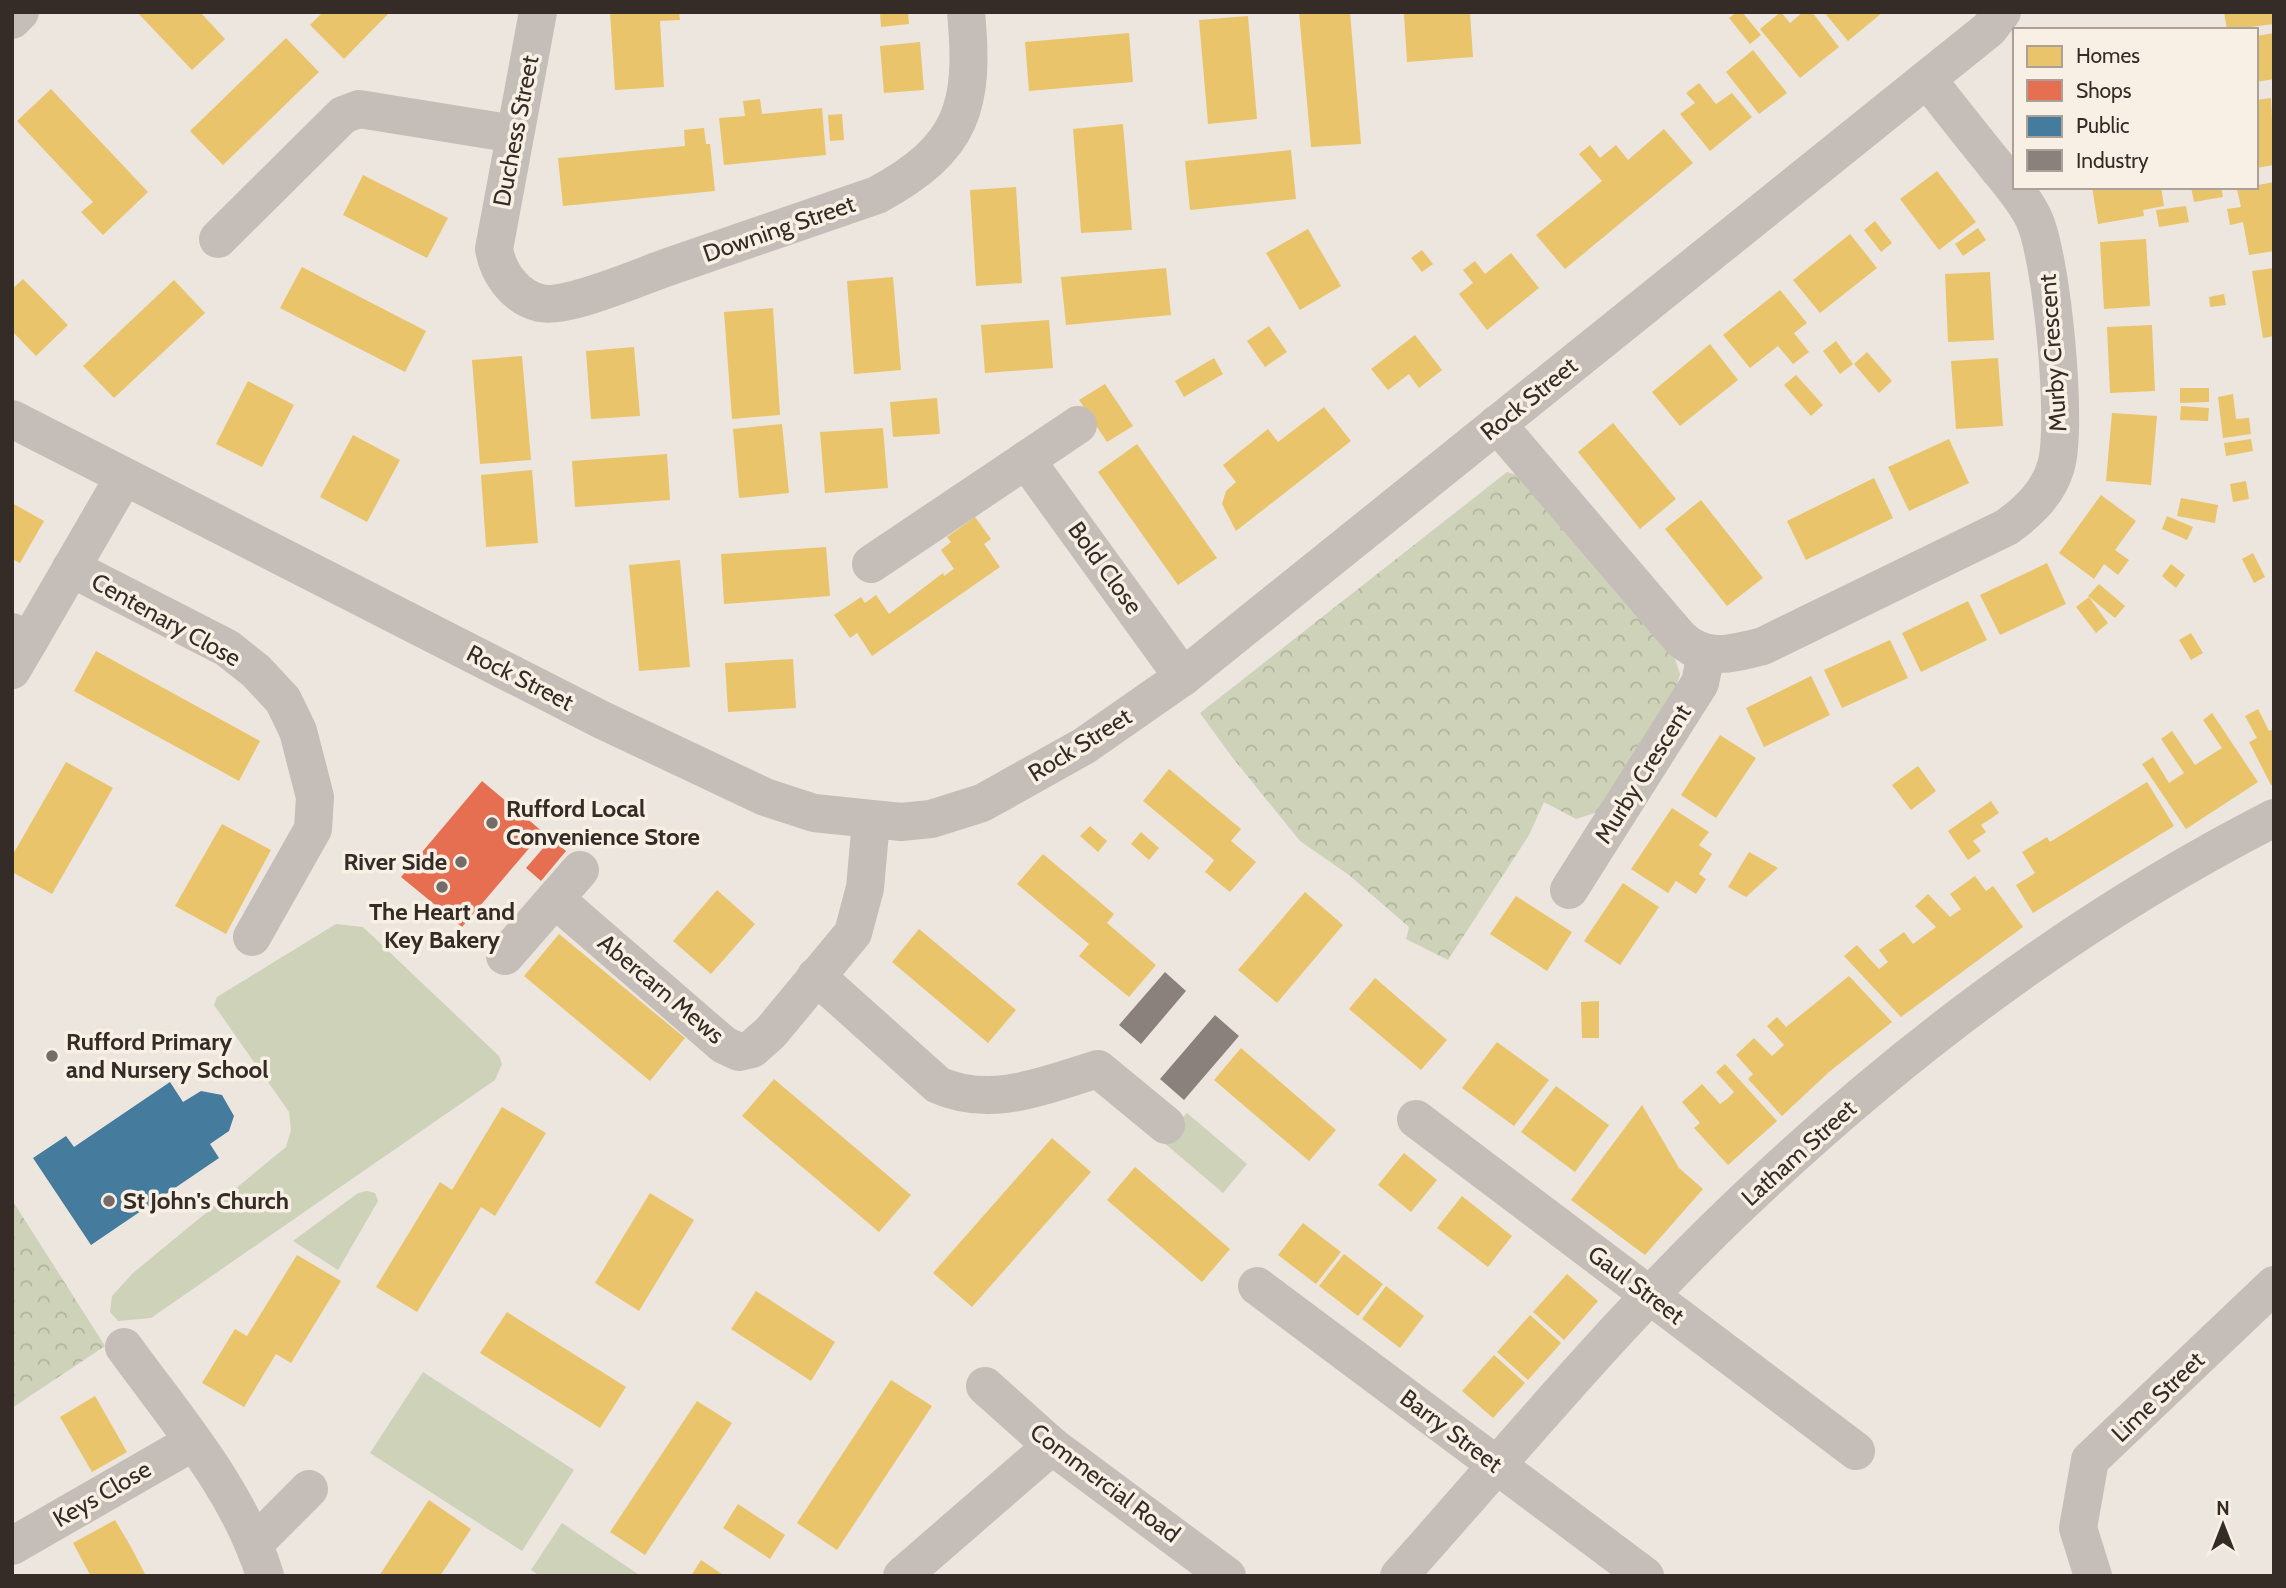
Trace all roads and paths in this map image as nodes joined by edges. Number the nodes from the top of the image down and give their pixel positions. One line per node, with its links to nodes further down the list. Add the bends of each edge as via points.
1 (20, 12): 5 (street)
2 (538, 12): 7 (street, Duchess Street)
3 (966, 12): 11 (street, Downing Street, via 971,63 960,119 938,153 909,178 877,195 552,304 527,298 505,279)
4 (2002, 12): 6 (street, Rock Street, via 1989,29)
5 (12, 20)
6 (1927, 79): 8 (street, Murby Crescent); 13 (street, Rock Street)
7 (515, 134): 10 (street, via 359,109 343,115); 11 (street, Duchess Street)
8 (2013, 186)
9 (2015, 189): 20 (street, Murby Crescent, via 2034,219 2044,249 2053,309 2060,436 2056,466 2044,491 2030,510 2007,527 1763,646)
10 (218, 239)
11 (494, 249)
12 (12, 419): 16 (street, Rock Street)
13 (1497, 424): 20 (street, via 1680,638 1692,650); 21 (street, Rock Street)
14 (1078, 425): 15 (street)
15 (1026, 460): 17 (street); 21 (street, Bold Close)
16 (124, 477): 18 (street); 23 (street, Rock Street, via 566,702 765,797 814,813)
17 (871, 564)
18 (71, 568): 19 (street); 27 (street, Centenary Close, via 227,648 283,700 298,731 316,796 313,829)
19 (18, 648)
20 (1706, 654): 25 (street, Murby Crescent, via 1700,683)
21 (1183, 677): 23 (street, Rock Street, via 1084,746 982,803 931,819)
22 (2274, 818): 34 (street, Latham Street, via 2140,892 1998,987 1877,1082 1760,1185)
23 (871, 821): 29 (street, Abercarn Mews, via 865,888 853,933)
24 (580, 870): 26 (street)
25 (1569, 890)
26 (555, 899): 28 (street); 29 (street, Abercarn Mews, via 724,1045 739,1052 752,1049 771,1032)
27 (252, 937)
28 (505, 956)
29 (816, 976): 31 (street, via 938,1086 959,1095 1005,1096 1098,1069)
30 (1416, 1119): 34 (street, Gaul Street)
31 (1167, 1125)
32 (2274, 1285): 48 (street, Lime Street, via 2090,1460 2078,1528)
33 (1257, 1286): 40 (street, Barry Street)
34 (1651, 1296): 39 (street, Gaul Street); 40 (street, Latham Street)
35 (124, 1347): 37 (street)
36 (985, 1386): 38 (street, Commercial Road)
37 (193, 1442): 42 (street, Keys Close); 43 (street, via 226,1489)
38 (1052, 1446): 44 (street, Commercial Road); 45 (street)
39 (1856, 1451)
40 (1498, 1466): 46 (street, Latham Street); 47 (street, Barry Street)
41 (309, 1489): 43 (street)
42 (12, 1546)
43 (260, 1559)
44 (1200, 1569)
45 (902, 1576)
46 (1399, 1576)
47 (1645, 1576)
48 (2093, 1576)

